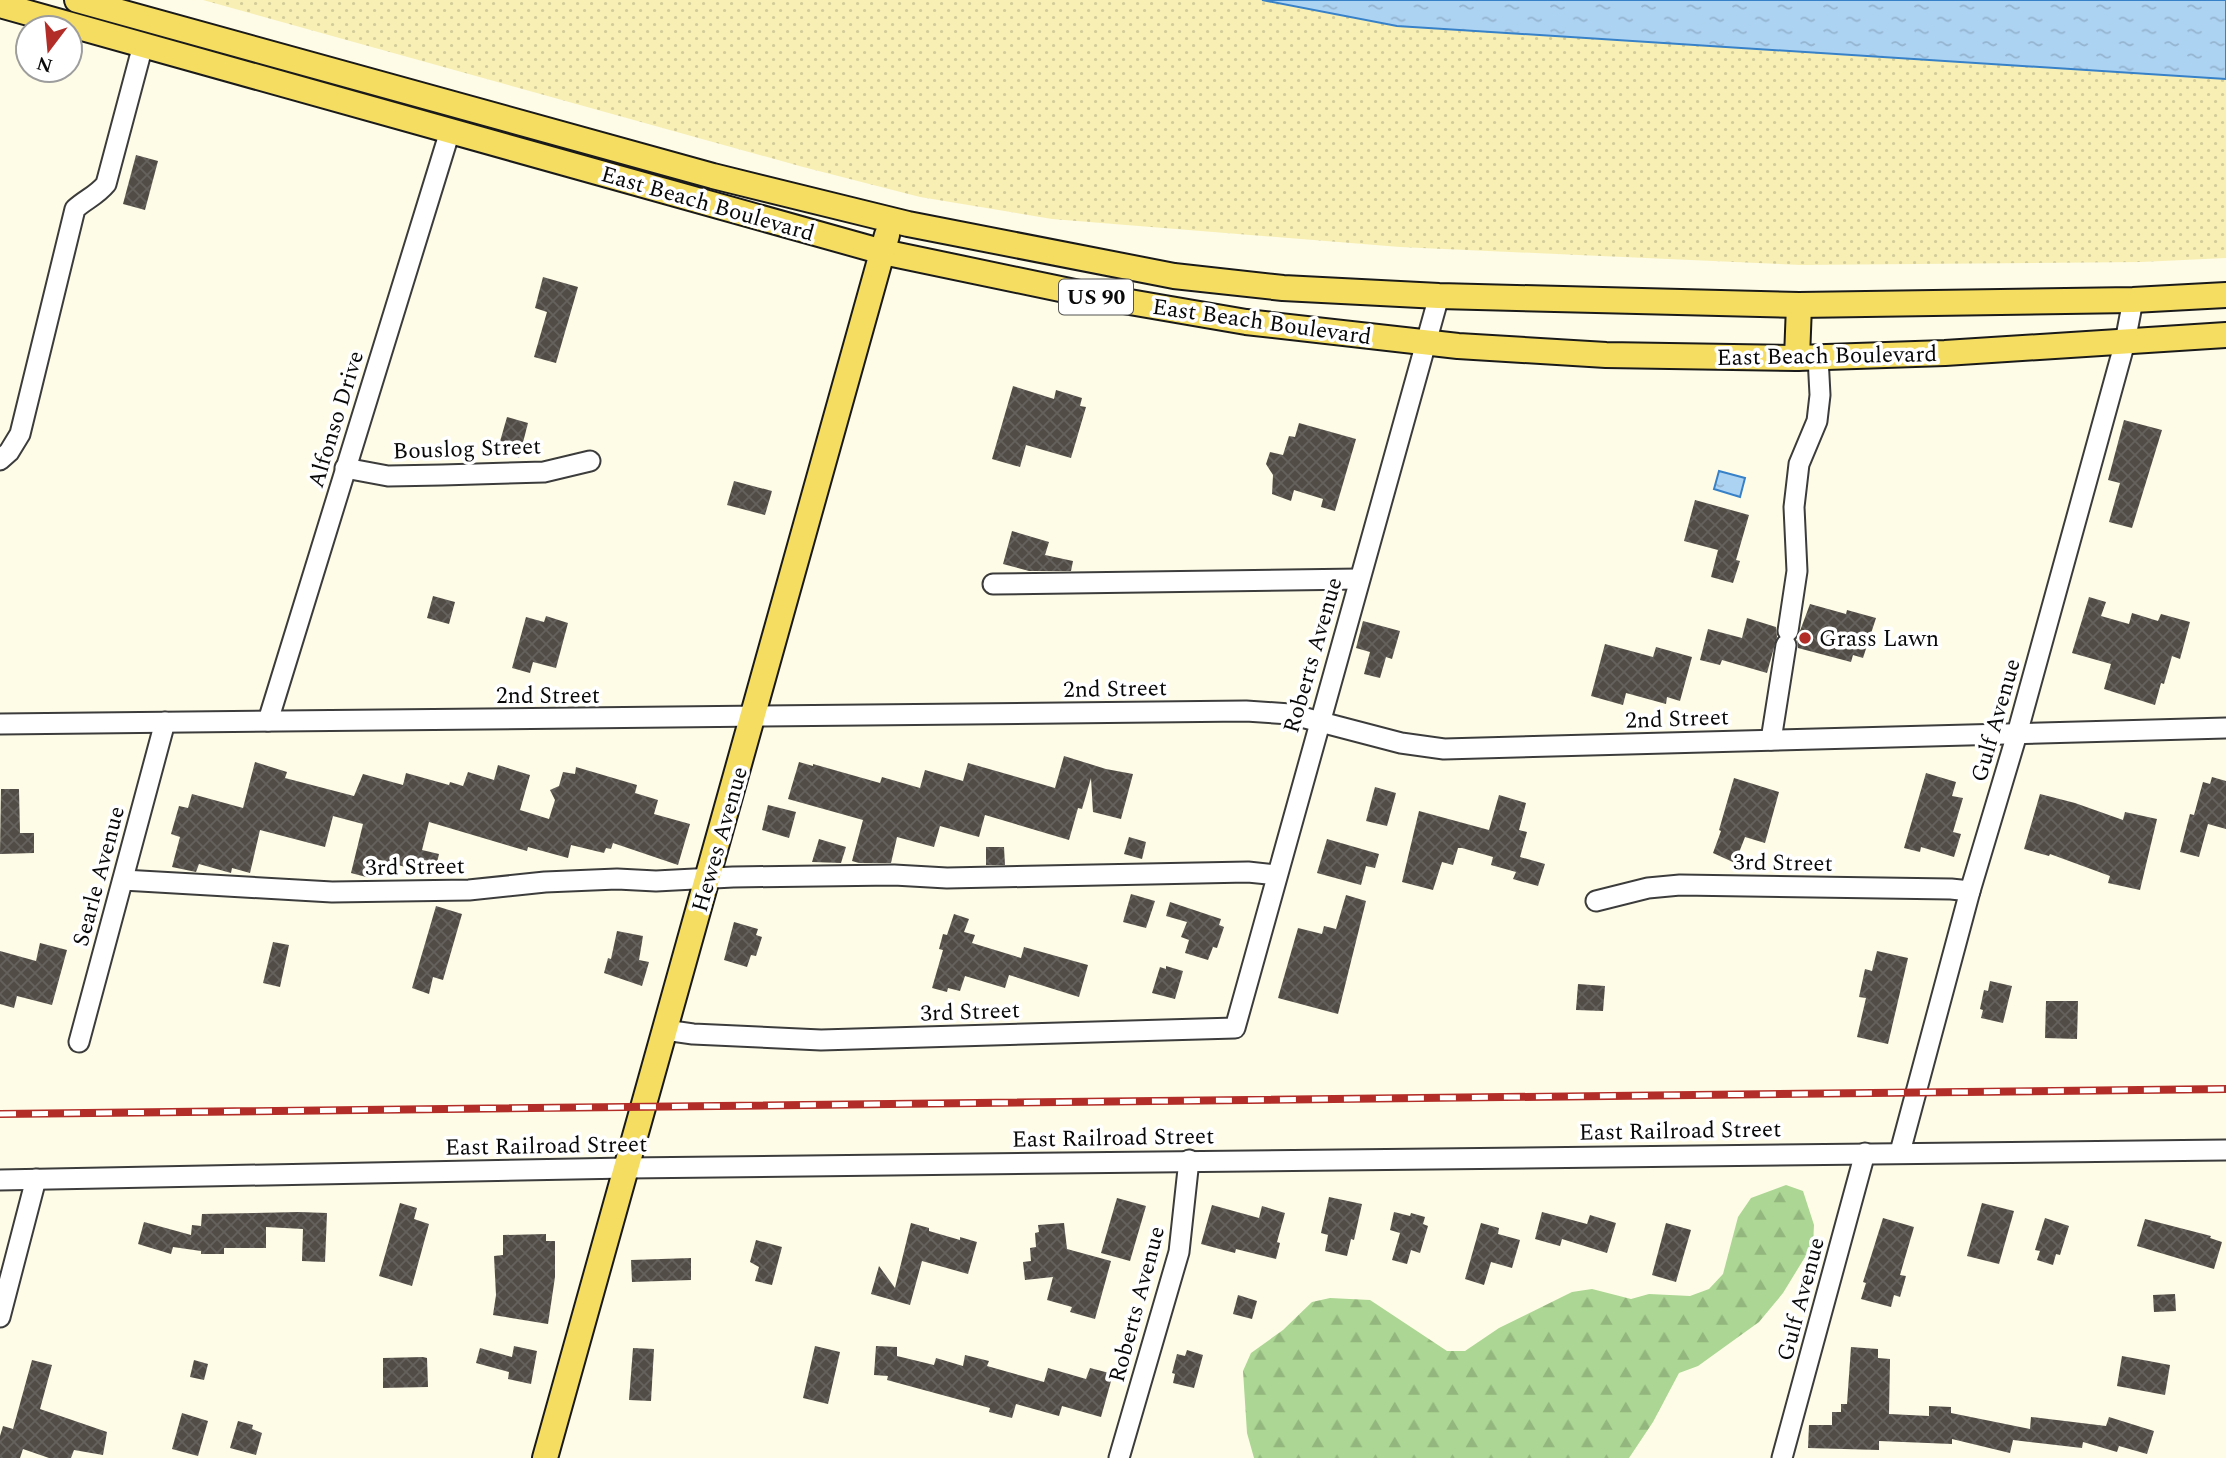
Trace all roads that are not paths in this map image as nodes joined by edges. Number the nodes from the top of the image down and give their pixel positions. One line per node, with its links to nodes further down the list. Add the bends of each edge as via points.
1 (77, 0): 5 (main road, East Beach Boulevard / US 90, via 713,176)
2 (0, 5): 3 (main road, East Beach Boulevard / US 90)
3 (143, 45): 4 (main road, East Beach Boulevard / US 90); 15 (street, via 106,184 75,209 20,433)
4 (450, 131): 6 (main road, East Beach Boulevard / US 90); 17 (street, Alfonso Drive)
5 (891, 220): 6 (main road, Hewes Avenue); 8 (main road, East Beach Boulevard / US 90, via 1174,276 1283,288)
6 (883, 252): 13 (main road, East Beach Boulevard / US 90, via 1233,320); 20 (main road, Hewes Avenue)
7 (2226, 295): 9 (main road, East Beach Boulevard / US 90)
8 (1439, 296): 10 (main road, East Beach Boulevard / US 90); 13 (street, Roberts Avenue)
9 (2133, 300): 10 (main road, East Beach Boulevard / US 90); 12 (street, Gulf Avenue)
10 (1799, 304): 14 (main road)
11 (2226, 335): 12 (main road, East Beach Boulevard / US 90)
12 (2125, 342): 14 (main road, East Beach Boulevard / US 90); 26 (street, Gulf Avenue)
13 (1427, 343): 14 (main road, East Beach Boulevard / US 90, via 1606,355); 18 (street, Roberts Avenue)
14 (1807, 357): 27 (street, via 1820,395 1817,421 1799,464 1794,507 1797,571)
15 (0, 460)
16 (590, 461): 17 (street, Bouslog Street, via 544,471 442,475 388,476)
17 (345, 468): 21 (street, Alfonso Drive)
18 (1359, 579): 19 (street); 22 (street, Roberts Avenue)
19 (993, 584)
20 (753, 718): 21 (street, 2nd Street); 22 (street, 2nd Street, via 1246,711); 29 (main road, Hewes Avenue)
21 (268, 721): 23 (street, 2nd Street)
22 (1319, 721): 27 (street, 2nd Street, via 1432,748); 28 (street, Roberts Avenue)
23 (165, 722): 24 (street, 2nd Street); 30 (street, Searle Avenue)
24 (0, 724)
25 (2226, 728): 26 (street, 2nd Street)
26 (2017, 734): 27 (street, 2nd Street); 31 (street, Gulf Avenue)
27 (1771, 740)
28 (1277, 875): 29 (street, 3rd Street); 33 (street, Roberts Avenue)
29 (708, 878): 30 (street, 3rd Street, via 332,892); 34 (main road, Hewes Avenue)
30 (122, 880): 35 (street, Searle Avenue)
31 (1970, 891): 32 (street, 3rd Street, via 1680,885); 37 (street, Gulf Avenue)
32 (1596, 901)
33 (1234, 1028): 34 (street, 3rd Street, via 821,1040)
34 (665, 1030): 40 (main road, Hewes Avenue)
35 (79, 1042)
36 (2226, 1150): 37 (street, East Railroad Street)
37 (1900, 1152): 38 (street, East Railroad Street)
38 (1865, 1153): 39 (street, East Railroad Street); 46 (street, Gulf Avenue)
39 (1189, 1160): 40 (street, East Railroad Street); 45 (street, Roberts Avenue, via 1179,1252)
40 (627, 1168): 41 (street, East Railroad Street); 44 (main road, Hewes Avenue)
41 (36, 1179): 42 (street, East Railroad Street); 43 (street)
42 (0, 1180)
43 (0, 1317)
44 (545, 1458)
45 (1119, 1458)
46 (1782, 1458)

